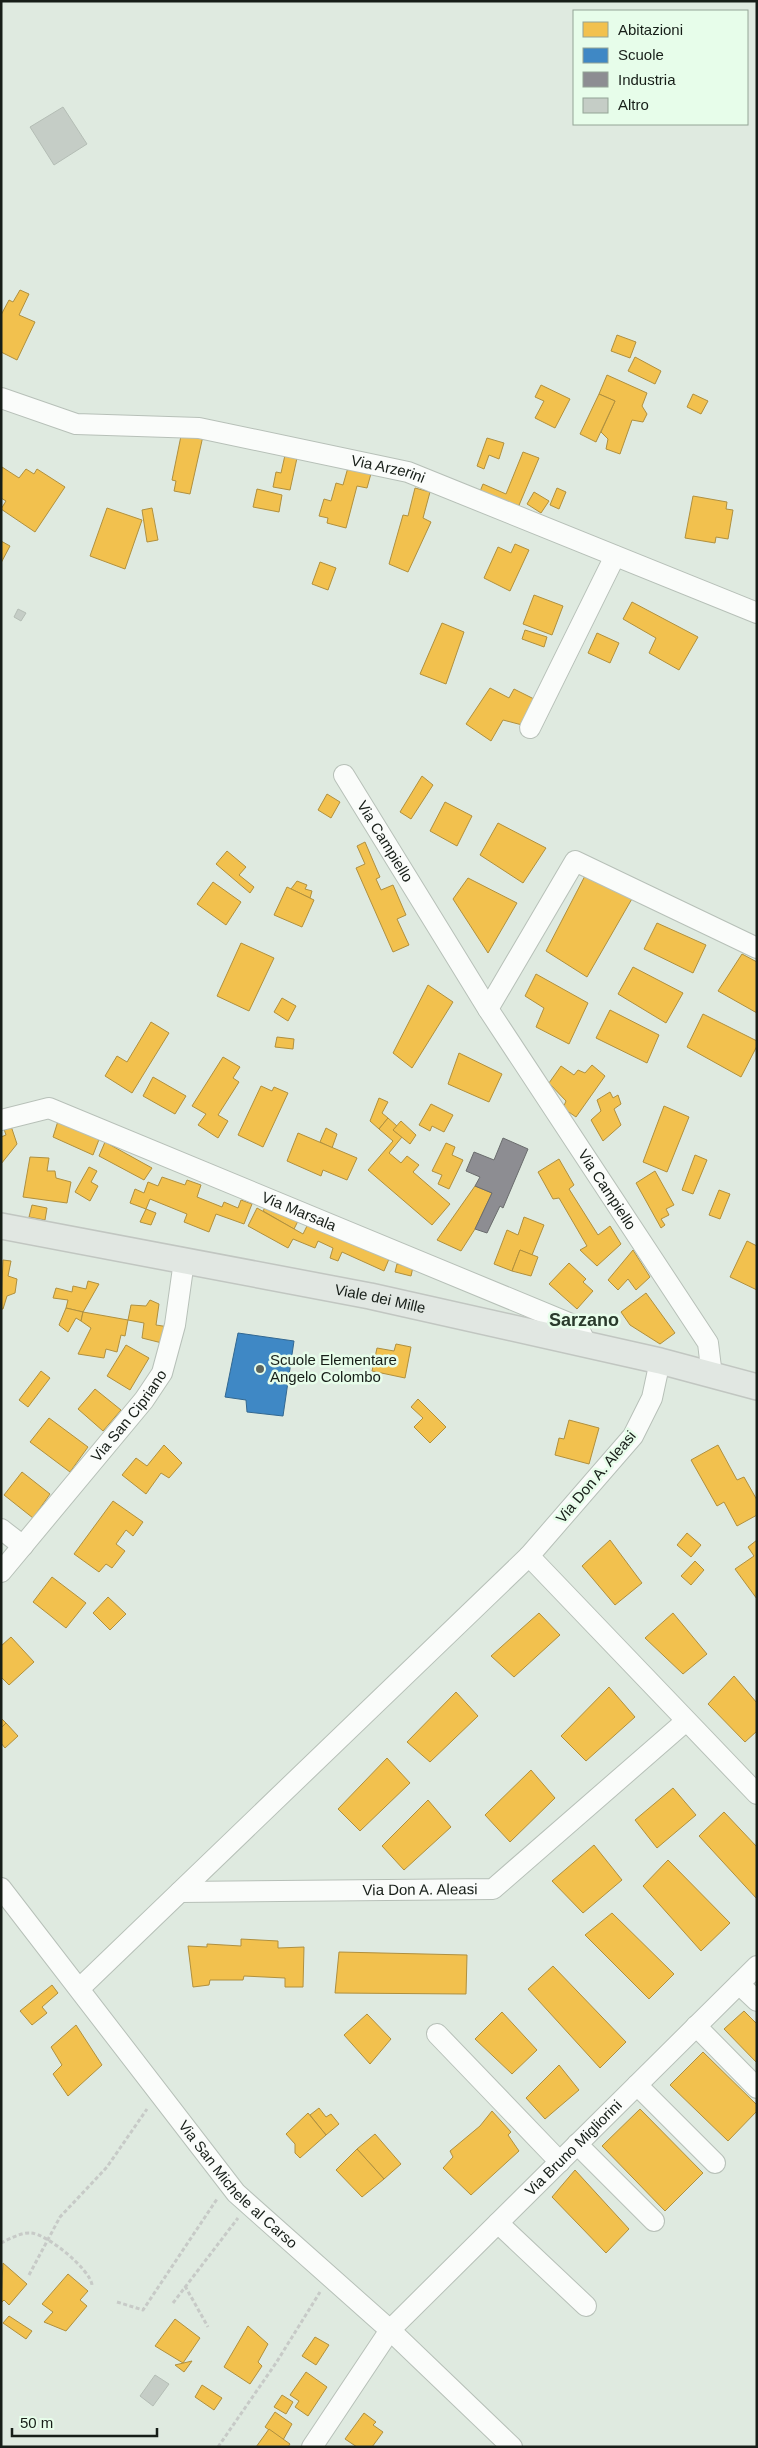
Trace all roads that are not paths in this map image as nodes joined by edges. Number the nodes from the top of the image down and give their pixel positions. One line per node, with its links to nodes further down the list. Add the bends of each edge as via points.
1 (1, 398): 2 (street, Via Arzerini, via 76,424 199,428 408,472)
2 (616, 556): 3 (street, Via Arzerini); 4 (street)
3 (757, 613)
4 (530, 728)
5 (344, 775): 7 (street, Via Campiello)
6 (757, 948): 7 (street, via 575,861)
7 (488, 1008): 13 (street, Via Campiello, via 708,1344)
8 (1, 1120): 11 (street, Via Marsala, via 50,1108 571,1324 581,1333)
9 (1, 1226): 10 (main road, Viale dei Mille)
10 (184, 1261): 11 (main road, Viale dei Mille, via 370,1296); 16 (street, Via San Cipriano, via 175,1325 162,1373 144,1400)
11 (586, 1344): 12 (main road, Viale dei Mille)
12 (660, 1361): 13 (main road, Viale dei Mille); 17 (street, Via Don A. Aleasi, via 652,1398 633,1436)
13 (712, 1376): 14 (main road, Viale dei Mille)
14 (757, 1387)
15 (1, 1529): 16 (street)
16 (23, 1546): 18 (street, Via San Cipriano)
17 (530, 1556): 19 (street); 22 (street, Via Don A. Aleasi)
18 (1, 1572)
19 (686, 1721): 20 (street); 22 (street, Via Don A. Aleasi, via 493,1890)
20 (757, 1794)
21 (1, 1888): 25 (street, Via San Michele al Carso)
22 (180, 1892): 25 (street, Via Don A. Aleasi)
23 (757, 1966): 24 (street, Via Bruno Migliorini)
24 (739, 1984): 26 (street); 27 (street, Via Bruno Migliorini)
25 (80, 1988): 37 (street, Via San Michele al Carso, via 228,2182)
26 (757, 2001)
27 (696, 2026): 29 (street, Via Bruno Migliorini); 30 (street)
28 (437, 2034): 32 (street)
29 (637, 2085): 31 (street, Via Bruno Migliorini); 33 (street)
30 (757, 2088)
31 (577, 2144): 32 (street, Via Bruno Migliorini); 34 (street)
32 (560, 2162): 35 (street, Via Bruno Migliorini)
33 (715, 2164)
34 (654, 2221)
35 (498, 2223): 36 (street); 37 (street, Via Bruno Migliorini)
36 (586, 2306)
37 (390, 2330): 38 (street, Via Bruno Migliorini); 39 (street, Via San Michele al Carso)
38 (312, 2447)
39 (512, 2447)

